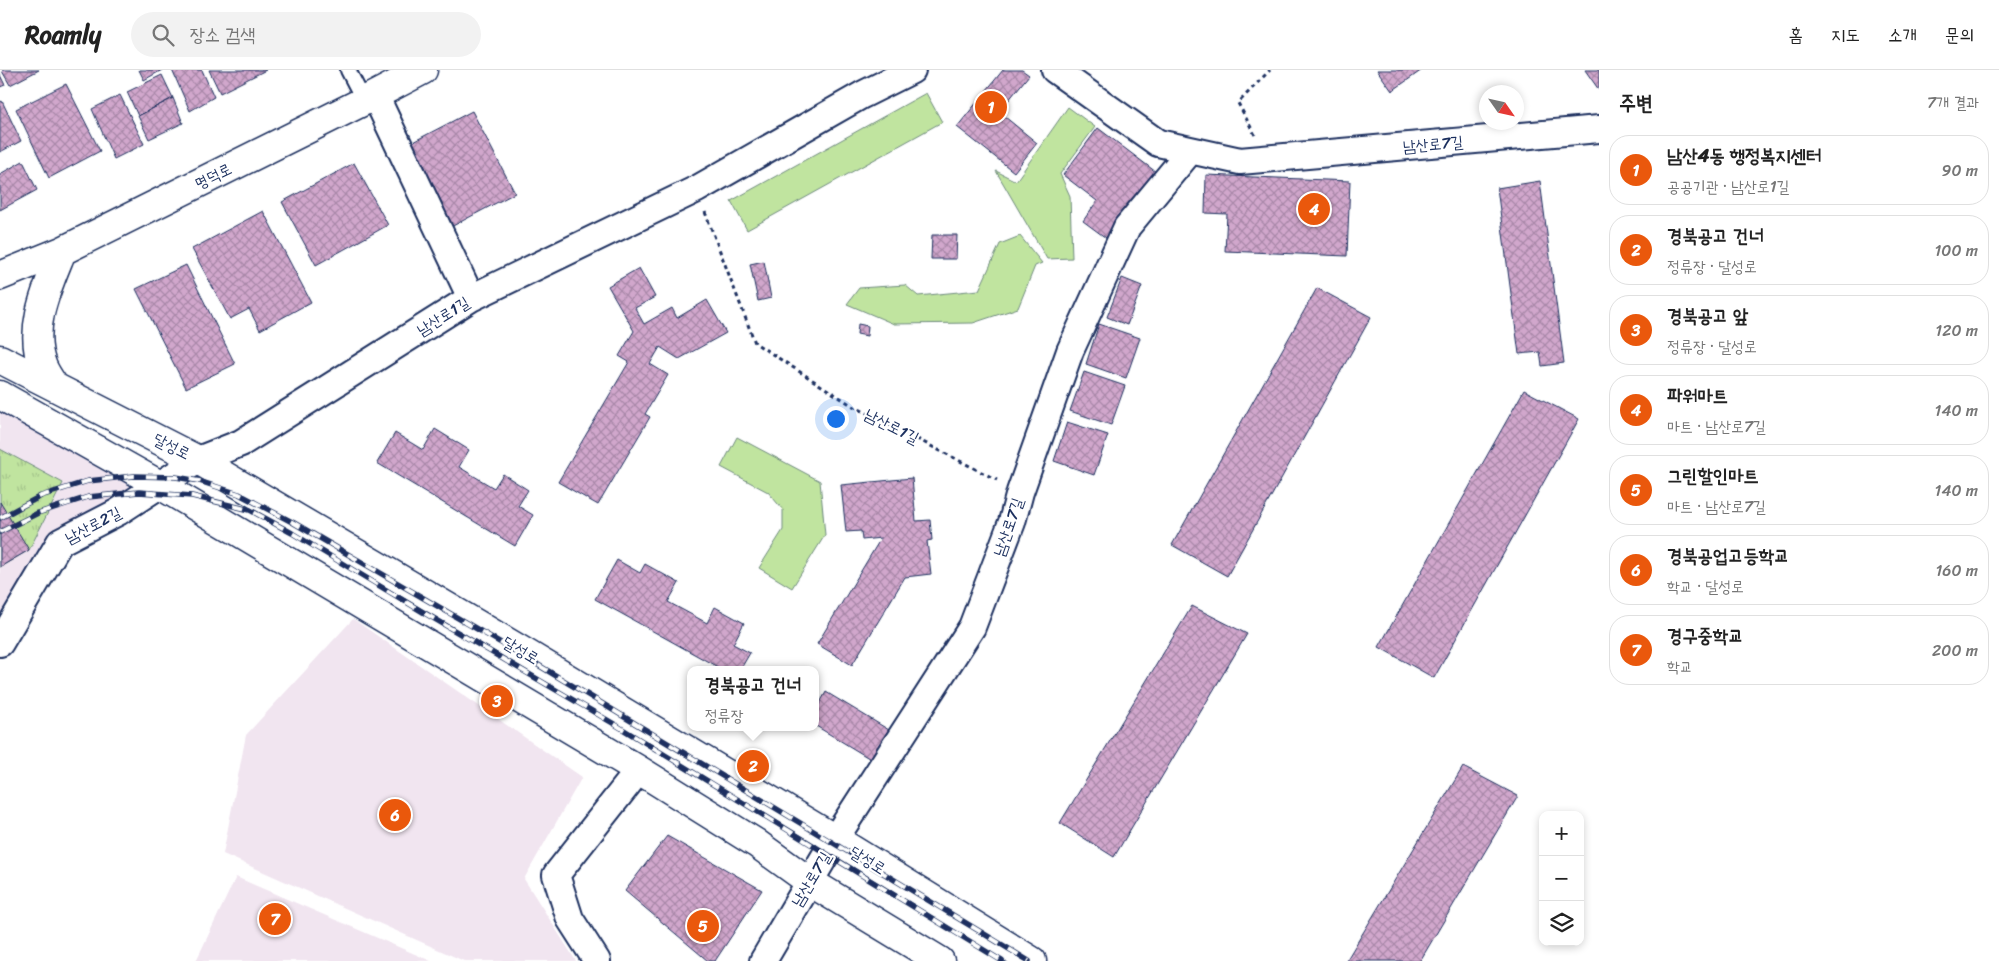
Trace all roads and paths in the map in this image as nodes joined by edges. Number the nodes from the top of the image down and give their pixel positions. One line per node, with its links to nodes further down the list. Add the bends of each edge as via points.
1 (348, 70): 7 (lane)
2 (423, 70): 7 (main road, 명덕로)
3 (912, 70): 6 (street, 남산로1길)
4 (1056, 70): 9 (street, via 1158,144)
5 (1270, 70): 10 (path, via 1238,103)
6 (871, 79): 11 (street, 남산로1길)
7 (370, 98): 12 (main road, 명덕로); 14 (street)
8 (1599, 129): 10 (street, 남산로7길)
9 (1190, 150): 10 (street, 남산로7길, via 1240,161); 20 (street, 남산로7길, via 1127,227 1070,351)
10 (1267, 159)
11 (697, 189): 14 (street, 남산로1길); 20 (path, 남산로1길, via 755,343 853,406)
12 (62, 251): 13 (main road, 명덕로); 16 (main road, via 43,298 38,326 38,350 43,368)
13 (0, 276)
14 (471, 298): 18 (street, 남산로1길, via 241,443)
15 (0, 359): 16 (main road, 달성로)
16 (55, 387): 18 (main road, 달성로)
17 (0, 395): 19 (main road)
18 (198, 460): 19 (street, 남산로2길); 23 (main road, 달성로)
19 (160, 485): 21 (street, 남산로2길, via 118,512 60,542); 22 (main road)
20 (1020, 492): 23 (street, 남산로7길, via 1012,522 972,627)
21 (0, 643)
22 (639, 770): 24 (main road, via 756,843); 25 (street, via 556,875 570,919)
23 (835, 839): 24 (street, 남산로7길); 28 (main road, 달성로)
24 (810, 882): 26 (street, 남산로7길); 27 (main road)
25 (597, 961)
26 (762, 961)
27 (940, 961)
28 (1032, 961)

